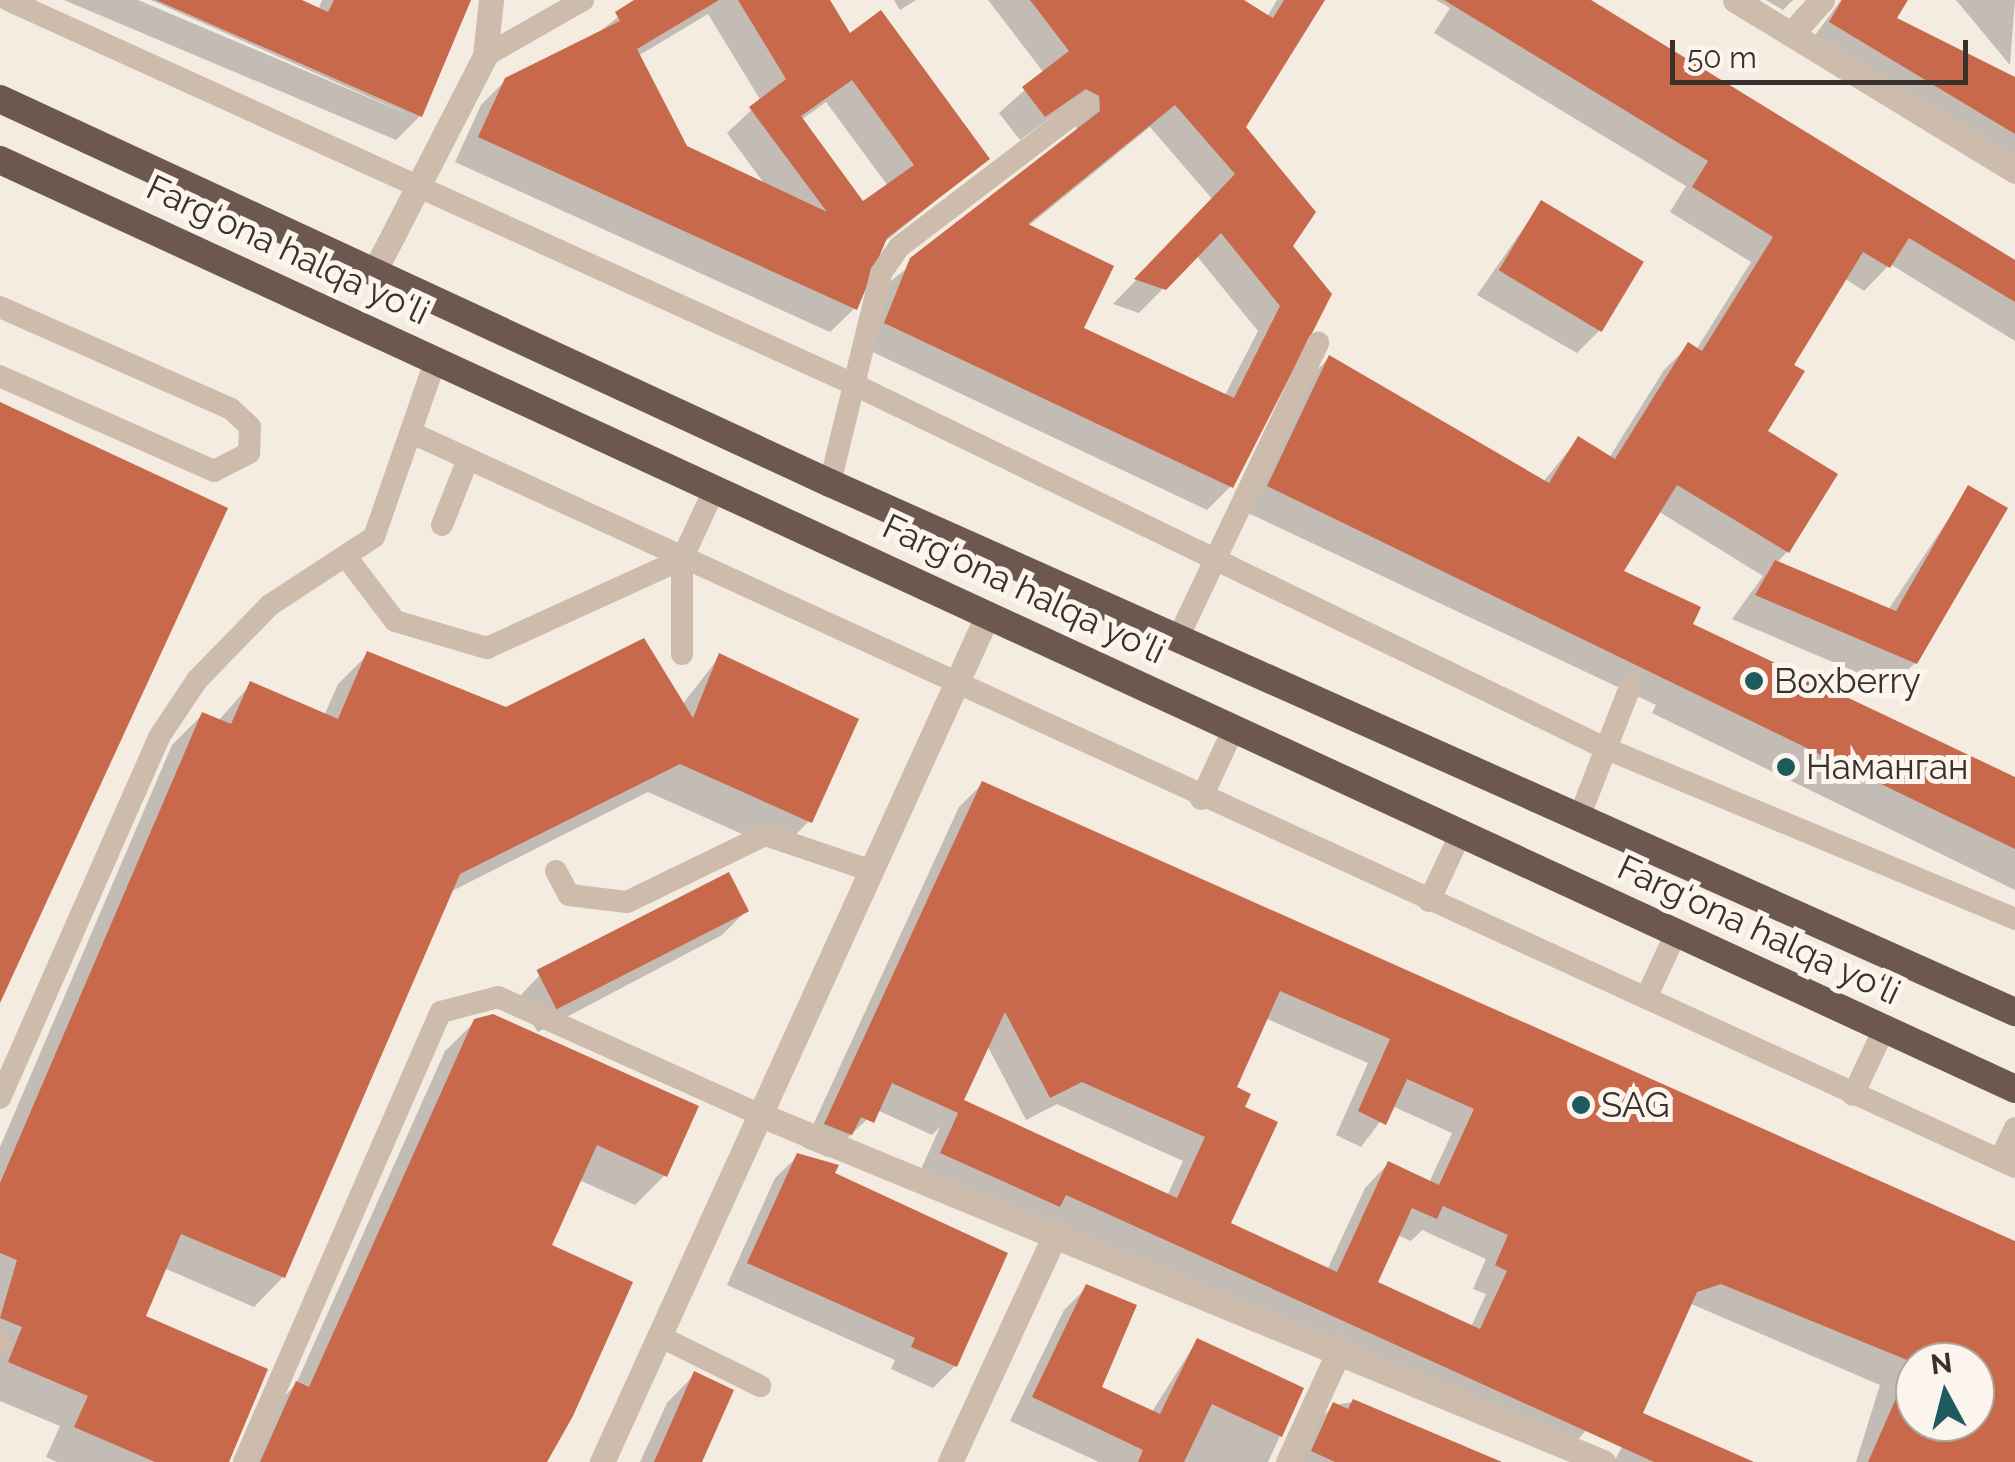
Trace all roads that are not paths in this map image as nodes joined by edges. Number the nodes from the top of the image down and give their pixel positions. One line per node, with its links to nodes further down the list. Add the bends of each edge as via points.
1 (8, 0): 12 (lane)
2 (491, 0): 7 (street)
3 (583, 0): 7 (lane)
4 (1735, 0): 6 (street)
5 (1822, 0): 6 (street)
6 (1791, 34): 11 (street)
7 (485, 56): 12 (street)
8 (0, 99): 13 (highway, Farg‘ona halqa yo‘li)
9 (1087, 104): 18 (lane, via 899,247 871,302)
10 (0, 160): 16 (highway, Farg‘ona halqa yo‘li)
11 (2015, 171)
12 (417, 186): 13 (street); 18 (lane)
13 (374, 272): 21 (highway, Farg‘ona halqa yo‘li)
14 (0, 307): 17 (lane, via 231,409 250,427 250,454 214,471)
15 (1318, 343): 26 (lane)
16 (436, 359): 19 (lane); 22 (highway, Farg‘ona halqa yo‘li)
17 (0, 376)
18 (854, 385): 21 (lane); 26 (lane)
19 (412, 433): 20 (lane); 24 (lane, via 374,537)
20 (468, 459): 23 (lane); 25 (lane)
21 (830, 483): 28 (highway, Farg‘ona halqa yo‘li)
22 (715, 488): 25 (lane); 27 (highway, Farg‘ona halqa yo‘li)
23 (442, 525)
24 (347, 558): 25 (lane, via 395,621 487,648); 47 (lane, via 270,605 197,680 159,737)
25 (682, 559): 29 (lane); 30 (lane)
26 (1214, 562): 28 (lane); 33 (lane)
27 (988, 614): 30 (street); 32 (highway, Farg‘ona halqa yo‘li)
28 (1178, 638): 35 (highway, Farg‘ona halqa yo‘li)
29 (682, 654)
30 (956, 685): 34 (lane); 38 (street)
31 (1630, 687): 33 (lane)
32 (1234, 728): 34 (lane); 36 (highway, Farg‘ona halqa yo‘li)
33 (1607, 748): 35 (lane); 40 (lane)
34 (1201, 799): 39 (lane)
35 (1578, 820): 43 (highway, Farg‘ona halqa yo‘li)
36 (1461, 833): 39 (lane); 41 (highway, Farg‘ona halqa yo‘li)
37 (556, 871): 38 (lane, via 569,895 627,902 765,835)
38 (872, 871): 48 (street)
39 (1428, 902): 42 (lane)
40 (2015, 919)
41 (1676, 933): 42 (lane); 44 (highway, Farg‘ona halqa yo‘li)
42 (1646, 998): 46 (lane)
43 (2015, 1012)
44 (1884, 1029): 45 (highway, Farg‘ona halqa yo‘li); 46 (lane)
45 (2015, 1088)
46 (1853, 1095): 50 (lane)
47 (0, 1098)
48 (761, 1115): 51 (street); 52 (street); 55 (lane, via 498,997 441,1012)
49 (2015, 1128): 50 (lane)
50 (2007, 1164)
51 (1056, 1232): 53 (street); 57 (street)
52 (659, 1336): 54 (lane); 56 (street)
53 (1341, 1346): 58 (street); 59 (street)
54 (760, 1386)
55 (244, 1462)
56 (602, 1462)
57 (950, 1462)
58 (1288, 1462)
59 (1604, 1462)

